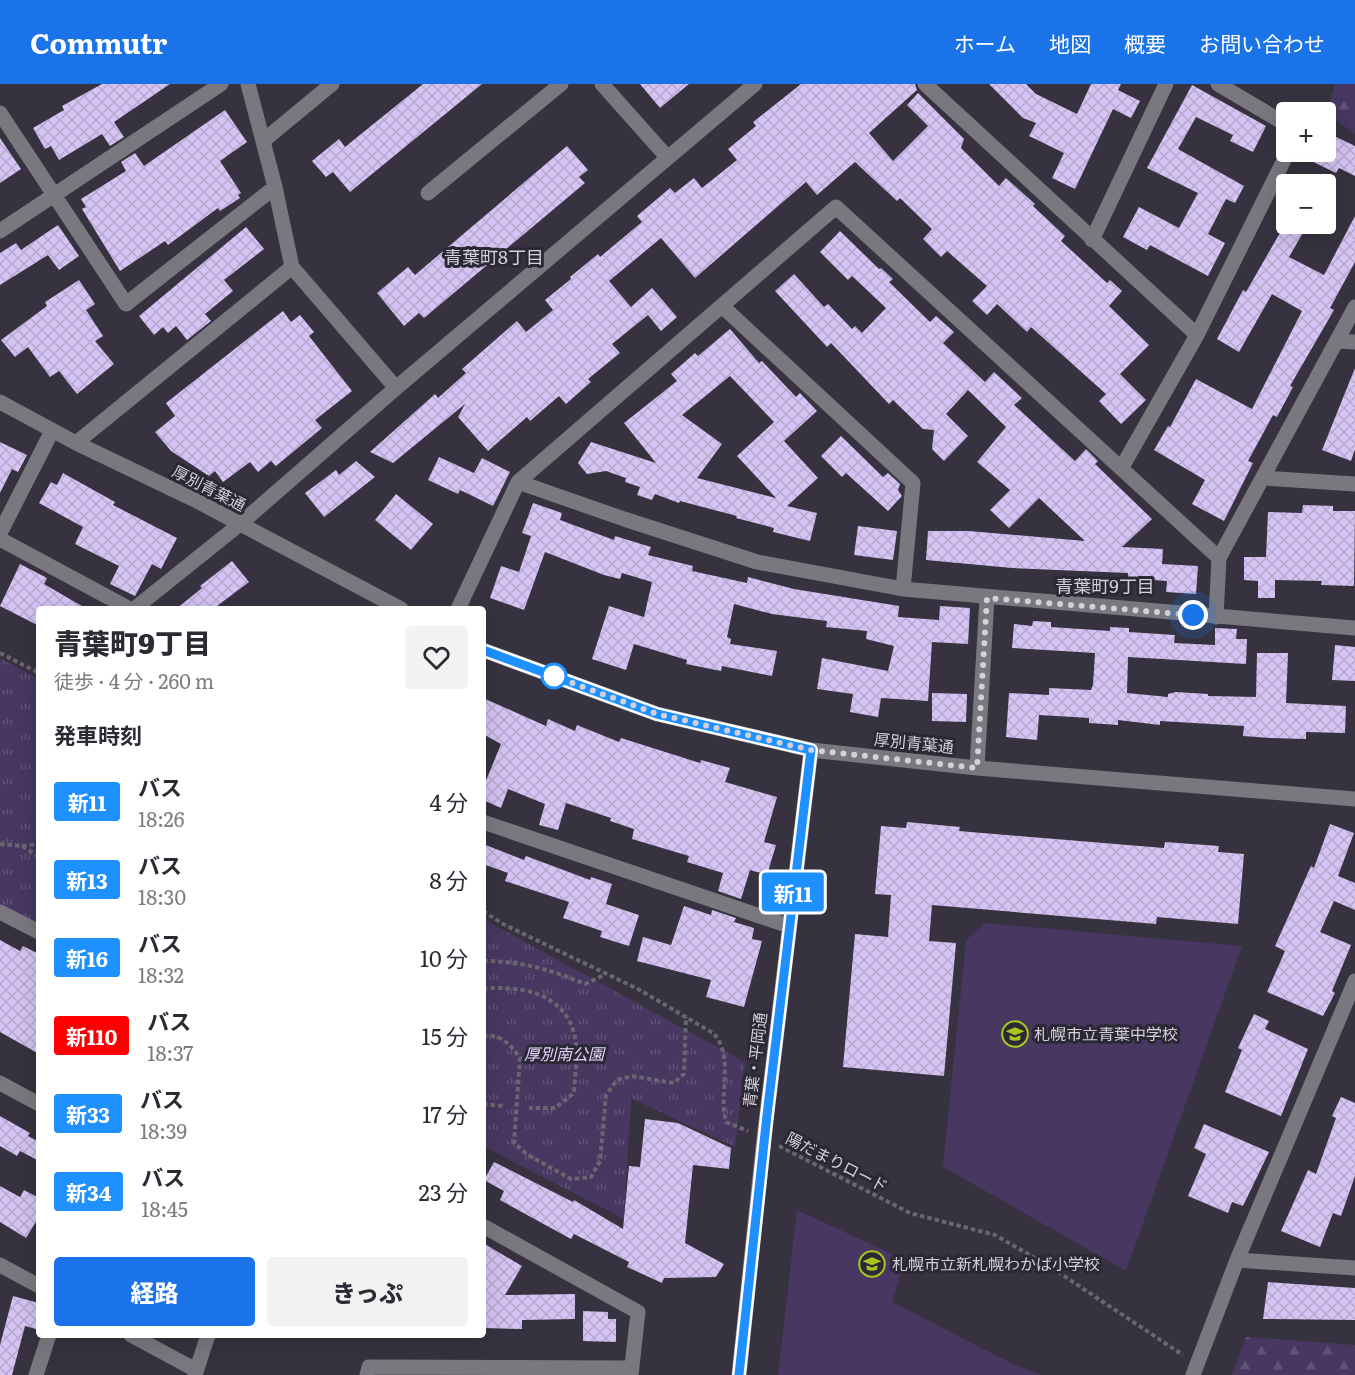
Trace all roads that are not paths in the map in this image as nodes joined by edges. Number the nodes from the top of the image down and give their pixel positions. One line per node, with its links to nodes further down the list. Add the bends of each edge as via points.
1 (221, 84): 17 (street)
2 (332, 84): 12 (street)
3 (561, 84): 16 (street)
4 (602, 84): 13 (street)
5 (755, 84): 13 (street)
6 (925, 84): 19 (street)
7 (1166, 84): 19 (street)
8 (1218, 84): 11 (street)
9 (251, 86): 12 (street)
10 (0, 113): 17 (street)
11 (1276, 118)
12 (263, 141): 15 (street)
13 (667, 157): 26 (street)
14 (1283, 162): 23 (street)
15 (275, 187): 17 (street, via 126,304); 20 (street)
16 (428, 194)
17 (55, 196): 18 (street)
18 (0, 231)
19 (1092, 240): 23 (street)
20 (292, 267): 26 (street); 29 (street)
21 (722, 306): 30 (street, via 836,207); 32 (street); 38 (street, via 913,483)
22 (1355, 307): 24 (street)
23 (1197, 335): 30 (street)
24 (1338, 340): 25 (street); 31 (street)
25 (1355, 342)
26 (396, 388): 34 (street)
27 (0, 402): 28 (street, 厚別青葉通)
28 (52, 431): 29 (street, 厚別青葉通); 35 (street)
29 (76, 443): 34 (street, 厚別青葉通)
30 (1122, 467): 37 (street)
31 (1264, 478): 33 (street); 37 (street)
32 (518, 482): 38 (street, via 757,562); 43 (street)
33 (1355, 484)
34 (240, 524): 41 (street); 42 (street, 厚別青葉通)
35 (0, 532)
36 (0, 539): 40 (street)
37 (1219, 558): 44 (street)
38 (903, 589): 39 (street)
39 (987, 598): 44 (street); 48 (street)
40 (126, 606)
41 (136, 606)
42 (395, 606)
43 (459, 606)
44 (1216, 617): 45 (street)
45 (1355, 628)
46 (486, 651): 47 (street, 厚別青葉通, via 657,714)
47 (811, 750): 48 (street, 厚別青葉通); 52 (street, 青葉・平岡通)
48 (977, 768): 49 (street, 厚別青葉通)
49 (1355, 799)
50 (486, 823): 52 (street)
51 (0, 912): 53 (street)
52 (789, 926): 71 (street, 青葉・平岡通)
53 (36, 930)
54 (1355, 981): 58 (street)
55 (0, 1083): 56 (street)
56 (36, 1102)
57 (486, 1228): 67 (street, via 638,1312)
58 (1237, 1260): 60 (street); 65 (street)
59 (0, 1265): 61 (street)
60 (1355, 1268)
61 (36, 1284)
62 (48, 1338): 69 (street)
63 (136, 1338): 68 (street)
64 (207, 1338): 68 (street)
65 (1195, 1369)
66 (492, 1371): 67 (street); 70 (street, via 369,1367)
67 (632, 1372)
68 (196, 1373)
69 (36, 1375)
70 (367, 1375)
71 (739, 1375)

